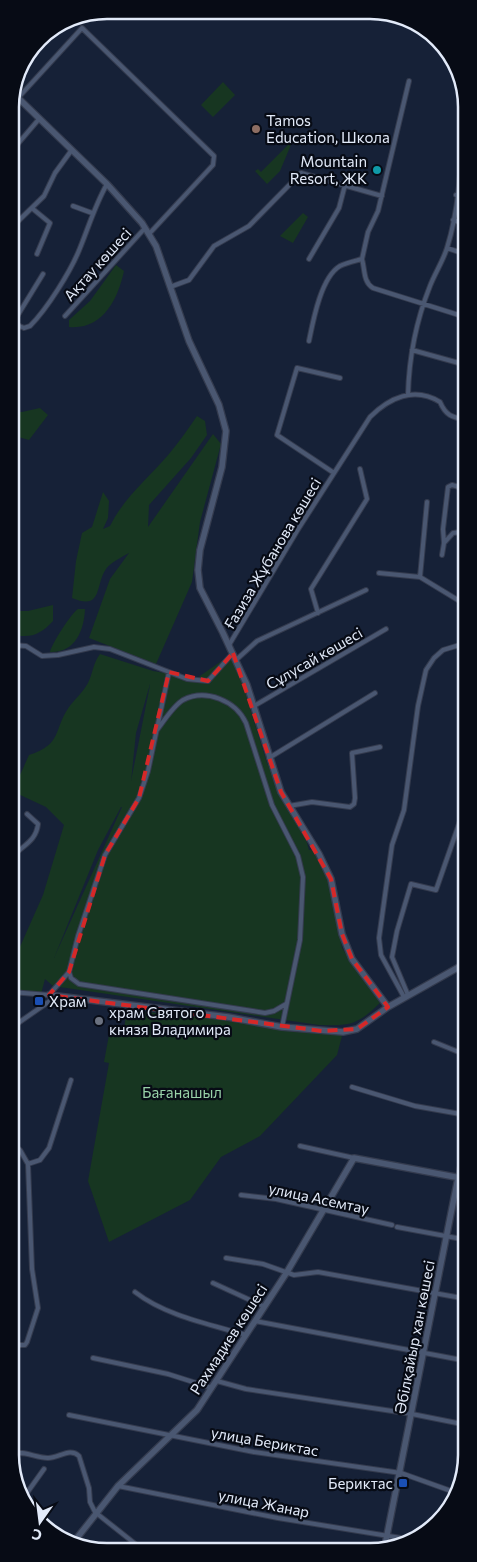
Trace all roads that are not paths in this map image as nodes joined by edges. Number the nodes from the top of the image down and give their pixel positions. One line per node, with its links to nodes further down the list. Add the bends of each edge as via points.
1 (409, 81): 11 (street)
2 (20, 96): 19 (street, via 82,28 214,156 213,165)
3 (19, 99): 4 (street)
4 (39, 119): 5 (street); 6 (street)
5 (19, 142)
6 (71, 151): 8 (street); 13 (street)
7 (458, 183): 10 (street)
8 (107, 184): 14 (street); 18 (street)
9 (345, 186): 11 (street); 23 (street, via 339,208); 26 (street, via 300,173 249,226 214,246 189,280)
10 (456, 195): 15 (street)
11 (382, 196): 24 (street)
12 (73, 206): 14 (street)
13 (33, 209): 16 (street); 22 (street, via 50,223)
14 (92, 212): 31 (street, via 70,271 35,321 24,328)
15 (453, 220): 17 (street); 20 (street)
16 (19, 221)
17 (458, 222)
18 (145, 228): 19 (street); 30 (street, Ақтау көшесі)
19 (149, 234): 26 (street)
20 (447, 248): 21 (street); 27 (street)
21 (458, 252)
22 (37, 254)
23 (309, 259)
24 (362, 259): 27 (street, via 367,284); 32 (street, via 339,266 329,280 318,302)
25 (43, 274): 28 (street)
26 (170, 287): 52 (street, via 189,341 219,405 226,431 226,450 202,537 198,576 204,599)
27 (423, 305): 29 (street); 33 (street)
28 (19, 312)
29 (458, 315)
30 (65, 316)
31 (19, 326)
32 (309, 340)
33 (412, 350): 34 (street); 36 (street)
34 (458, 363)
35 (340, 378): 39 (street, Ғазиза Жұбанова көшесі, via 297,368 278,432 278,436)
36 (408, 395): 37 (street, via 435,400 451,417); 39 (street, Ғазиза Жұбанова көшесі, via 389,400 375,412)
37 (458, 418)
38 (360, 469): 49 (street, via 368,499 310,589)
39 (334, 473): 52 (street, Ғазиза Жұбанова көшесі)
40 (458, 487): 43 (street, via 448,487)
41 (427, 502): 46 (street)
42 (458, 532): 43 (street, via 453,533)
43 (444, 543): 44 (street)
44 (442, 555)
45 (379, 573): 46 (street)
46 (420, 577): 48 (street)
47 (366, 590): 49 (street)
48 (458, 600)
49 (318, 613): 55 (street, via 257,641)
50 (386, 629): 58 (street, Сұлусай көшесі)
51 (19, 645): 56 (street, via 42,656 58,656 94,647 110,649)
52 (229, 645): 54 (street)
53 (458, 646): 71 (street, via 443,650 426,670 404,810 392,845 379,938 382,955)
54 (233, 653): 55 (street); 56 (street, via 208,681 187,679)
55 (236, 660): 58 (street)
56 (169, 672): 59 (street)
57 (375, 693): 61 (street)
58 (254, 706): 61 (street)
59 (157, 730): 67 (street, via 139,798 104,855); 72 (street, via 182,701 195,696 209,696 232,704 241,712 272,805 298,856 303,877 300,940)
60 (380, 748): 62 (street, via 352,753 355,798 350,807 312,802)
61 (269, 758): 62 (street)
62 (289, 806): 73 (street, via 331,879 342,934 352,959)
63 (27, 814): 65 (street, via 38,828 30,844)
64 (458, 827): 71 (street, via 436,890 411,884 392,957)
65 (19, 853)
66 (458, 967): 71 (street)
67 (69, 972): 69 (street); 72 (street, via 79,984 232,1009 265,1013)
68 (19, 993): 69 (street)
69 (49, 995): 70 (street)
70 (57, 996): 74 (street); 75 (street, via 228,1017)
71 (406, 996): 73 (street)
72 (286, 1004): 75 (street)
73 (388, 1006): 75 (street, via 367,1023 350,1030)
74 (19, 1022)
75 (282, 1027)
76 (434, 1042): 77 (street)
77 (458, 1052)
78 (71, 1080): 84 (street, via 52,1142 40,1160)
79 (352, 1087): 80 (street, via 415,1106)
80 (458, 1114)
81 (300, 1146): 83 (street)
82 (19, 1149): 84 (street)
83 (354, 1158): 85 (street); 87 (street, Рахмадиев көшесі)
84 (28, 1164): 99 (street, via 32,1268 38,1308 27,1342)
85 (458, 1178): 88 (street, Әбілқайыр хан көшесі)
86 (241, 1195): 87 (street, улица Асемтау, via 276,1199)
87 (323, 1211): 88 (street, улица Асемтау); 91 (street, Рахмадиев көшесі)
88 (447, 1236): 89 (street, улица Асемтау); 94 (street, Әбілқайыр хан көшесі)
89 (458, 1238)
90 (226, 1258): 91 (street)
91 (287, 1272): 94 (street, via 300,1276 310,1271 318,1272); 96 (street, Рахмадиев көшесі)
92 (212, 1283): 96 (street)
93 (135, 1292): 98 (street, via 165,1310)
94 (435, 1292): 95 (street); 100 (street, Әбілқайыр хан көшесі)
95 (458, 1297)
96 (264, 1306): 97 (street, Рахмадиев көшесі)
97 (254, 1321): 98 (street, Рахмадиев көшесі); 100 (street)
98 (246, 1335): 103 (street, Рахмадиев көшесі)
99 (19, 1345)
100 (424, 1353): 102 (street); 105 (street, Әбілқайыр хан көшесі)
101 (93, 1358): 104 (street, via 168,1374)
102 (458, 1359)
103 (217, 1380): 104 (street, Рахмадиев көшесі); 105 (street, via 246,1390)
104 (212, 1388): 108 (street, Рахмадиев көшесі, via 197,1410)
105 (412, 1414): 107 (street); 111 (street, Әбілқайыр хан көшесі)
106 (69, 1416): 108 (street, улица Бериктас)
107 (458, 1423)
108 (171, 1434): 111 (street, улица Бериктас, via 254,1452); 112 (street, Рахмадиев көшесі)
109 (19, 1452): 115 (street, via 49,1458 76,1453)
110 (44, 1469): 114 (street)
111 (401, 1473): 113 (street, улица Бериктас); 116 (street, Әбілқайыр хан көшесі)
112 (118, 1486): 115 (street, Рахмадиев көшесі); 116 (street, улица Жанар, via 278,1518)
113 (451, 1491)
114 (27, 1493)
115 (95, 1512): 117 (street, Рахмадиев көшесі); 120 (street)
116 (387, 1535): 118 (street, улица Жанар); 119 (street, Әбілқайыр хан көшесі)
117 (77, 1538)
118 (401, 1538)
119 (386, 1542)
120 (135, 1543)

